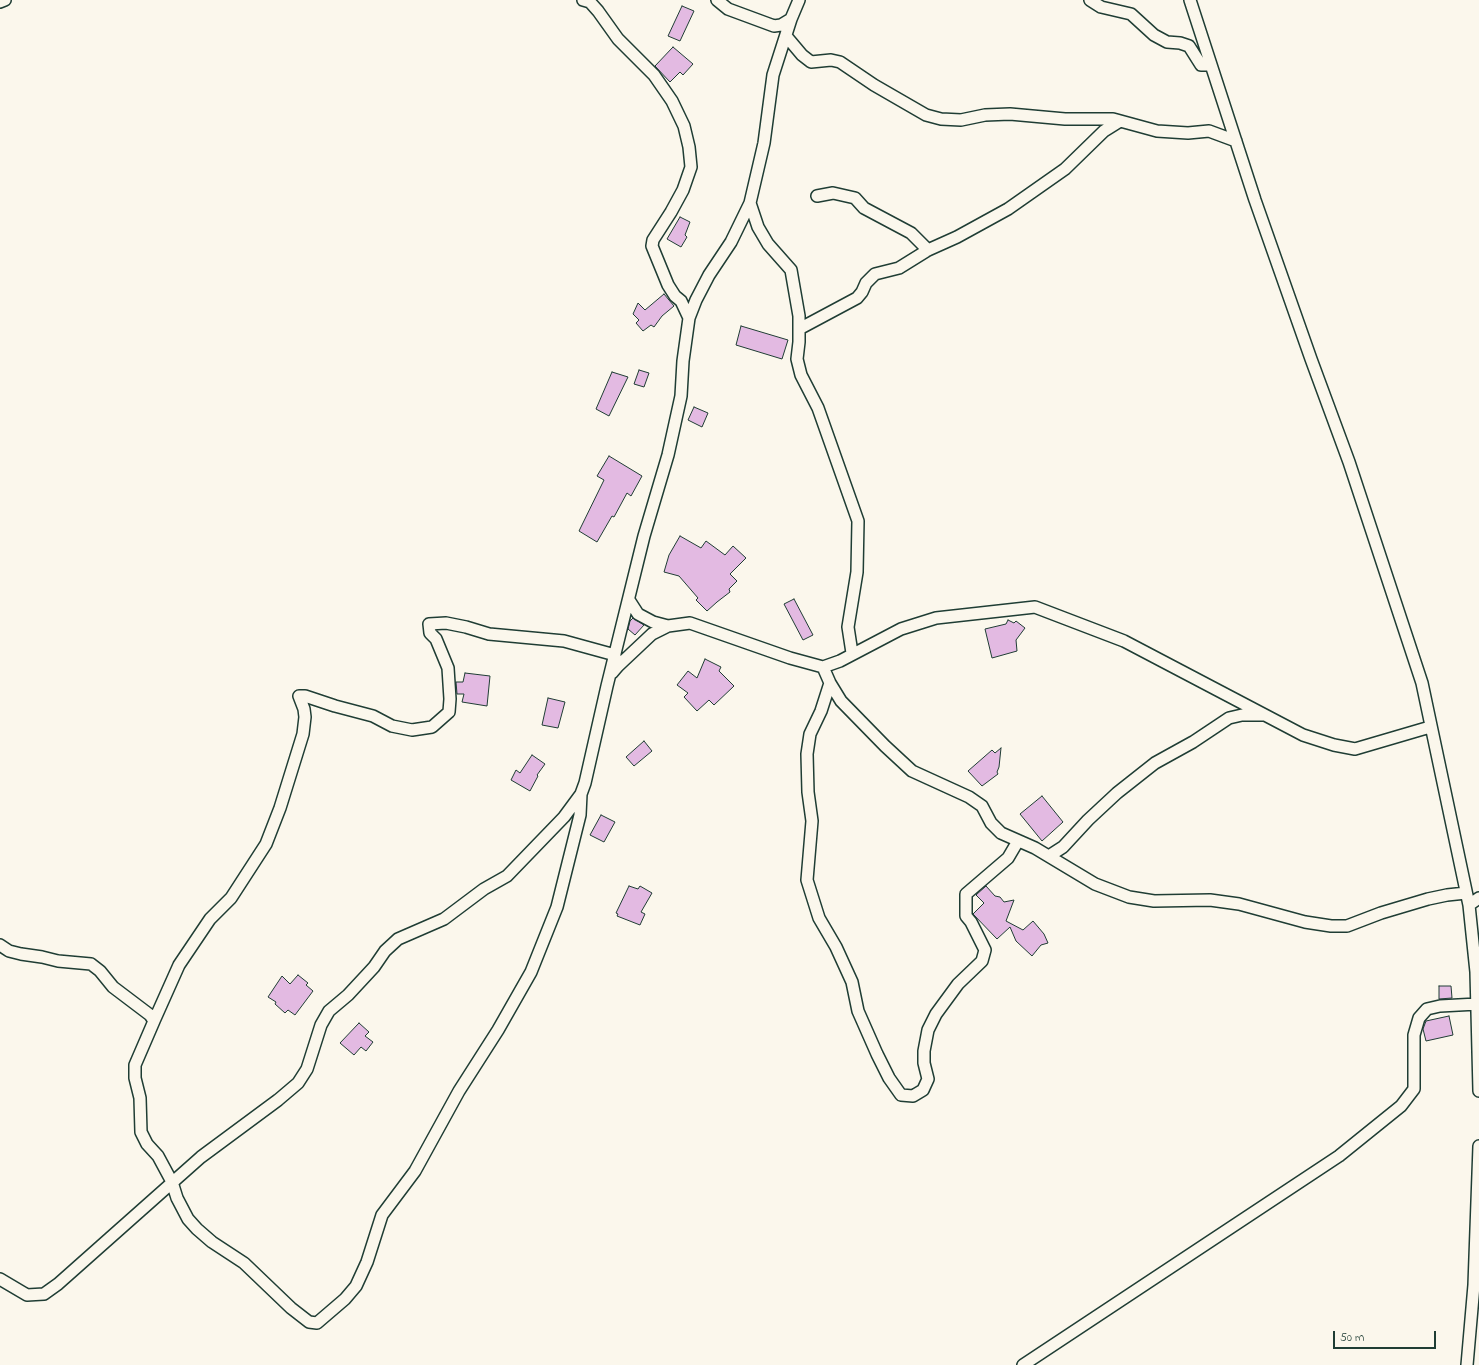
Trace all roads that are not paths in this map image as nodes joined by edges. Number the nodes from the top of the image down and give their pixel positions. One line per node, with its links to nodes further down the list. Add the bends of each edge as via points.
1 (5, 0): 7 (street)
2 (583, 0): 20 (street, via 590,2 618,39 654,75 672,101 684,126 691,167 683,190 653,240 652,246 668,285)
3 (716, 0): 9 (street, via 728,9)
4 (799, 0): 8 (street)
5 (1090, 0): 11 (street, via 1101,7 1131,14 1154,35 1168,42 1190,46 1201,65)
6 (1190, 0): 11 (street)
7 (0, 2)
8 (791, 19): 9 (street, via 782,25); 10 (street)
9 (774, 26): 10 (street)
10 (785, 38): 13 (street, via 811,62 840,62 926,115 941,119 961,120 985,115 1010,114); 17 (street, via 774,75 764,143)
11 (1211, 65): 12 (street)
12 (1227, 114): 14 (street, via 1218,126); 15 (street)
13 (1120, 121): 14 (street, via 1157,130); 18 (street, via 1104,131 1065,169 1033,193 957,237)
14 (1209, 131): 15 (street)
15 (1236, 142): 31 (street, via 1272,251 1349,462 1422,683)
16 (817, 196): 18 (street, via 833,193 855,198 864,208 911,233)
17 (750, 203): 19 (street, via 731,242); 22 (street, via 758,227 768,244 791,270)
18 (928, 250): 22 (street, via 899,268 875,274 857,298)
19 (696, 300): 20 (street); 21 (street)
20 (681, 301): 21 (street)
21 (689, 318): 23 (street, via 681,396)
22 (799, 329): 25 (street, via 797,359 801,375 818,408 858,521 857,572 848,627)
23 (629, 600): 24 (street, via 638,614 652,622); 26 (street)
24 (668, 626): 27 (street, via 690,624 782,656); 28 (street, via 652,634)
25 (852, 653): 27 (street); 30 (street, via 901,629 936,618 1035,607 1124,641)
26 (615, 655): 28 (street); 40 (street, via 564,641 489,634 446,623 429,624 430,633 436,639 448,668 450,699 449,712 432,727 412,730 392,726 373,716 299,696 305,718 303,734 266,844 231,898 210,919 179,964)
27 (823, 667): 29 (street)
28 (610, 675): 32 (street, via 586,783)
29 (830, 683): 33 (street, via 841,701 912,771 969,797 982,806 991,823 1002,833); 33 (street, via 821,712 810,734 807,754 812,821 807,880 819,918 852,982 858,1011 889,1078 901,1095 913,1096 923,1090 928,1079 924,1063 928,1030 936,1014 958,984 982,961 985,950 966,916 966,894 1008,858)
30 (1265, 715): 31 (street, via 1303,735 1355,749); 34 (street, via 1229,718 1193,742 1154,763 1117,793 1063,847)
31 (1430, 727): 35 (street)
32 (581, 794): 43 (street, via 564,817 507,876 444,918 398,939 385,951 374,967 329,1012 321,1024 307,1070 298,1083); 43 (street, via 580,815 557,907 531,972 459,1091 416,1171 382,1215 367,1262 356,1286 345,1299 317,1323 309,1322 244,1263 197,1229 188,1219)
33 (1018, 841): 34 (street)
34 (1048, 856): 35 (street, via 1095,884 1129,898 1154,901 1210,900 1239,904 1305,922 1331,926 1347,926 1428,899)
35 (1466, 893): 37 (street)
36 (1479, 898): 37 (street)
37 (1469, 905): 39 (street)
38 (0, 945): 40 (street, via 9,952 91,964 112,987 150,1015)
39 (1477, 1004): 41 (street); 45 (street, via 1426,1009 1419,1018 1414,1035 1414,1089 1401,1106 1339,1156)
40 (154, 1021): 43 (street, via 135,1065 140,1098 141,1132)
41 (1479, 1091)
42 (1479, 1146): 46 (street, via 1474,1284)
43 (172, 1182): 44 (street, via 44,1294 27,1295)
44 (0, 1279)
45 (1022, 1365)
46 (1467, 1365)

